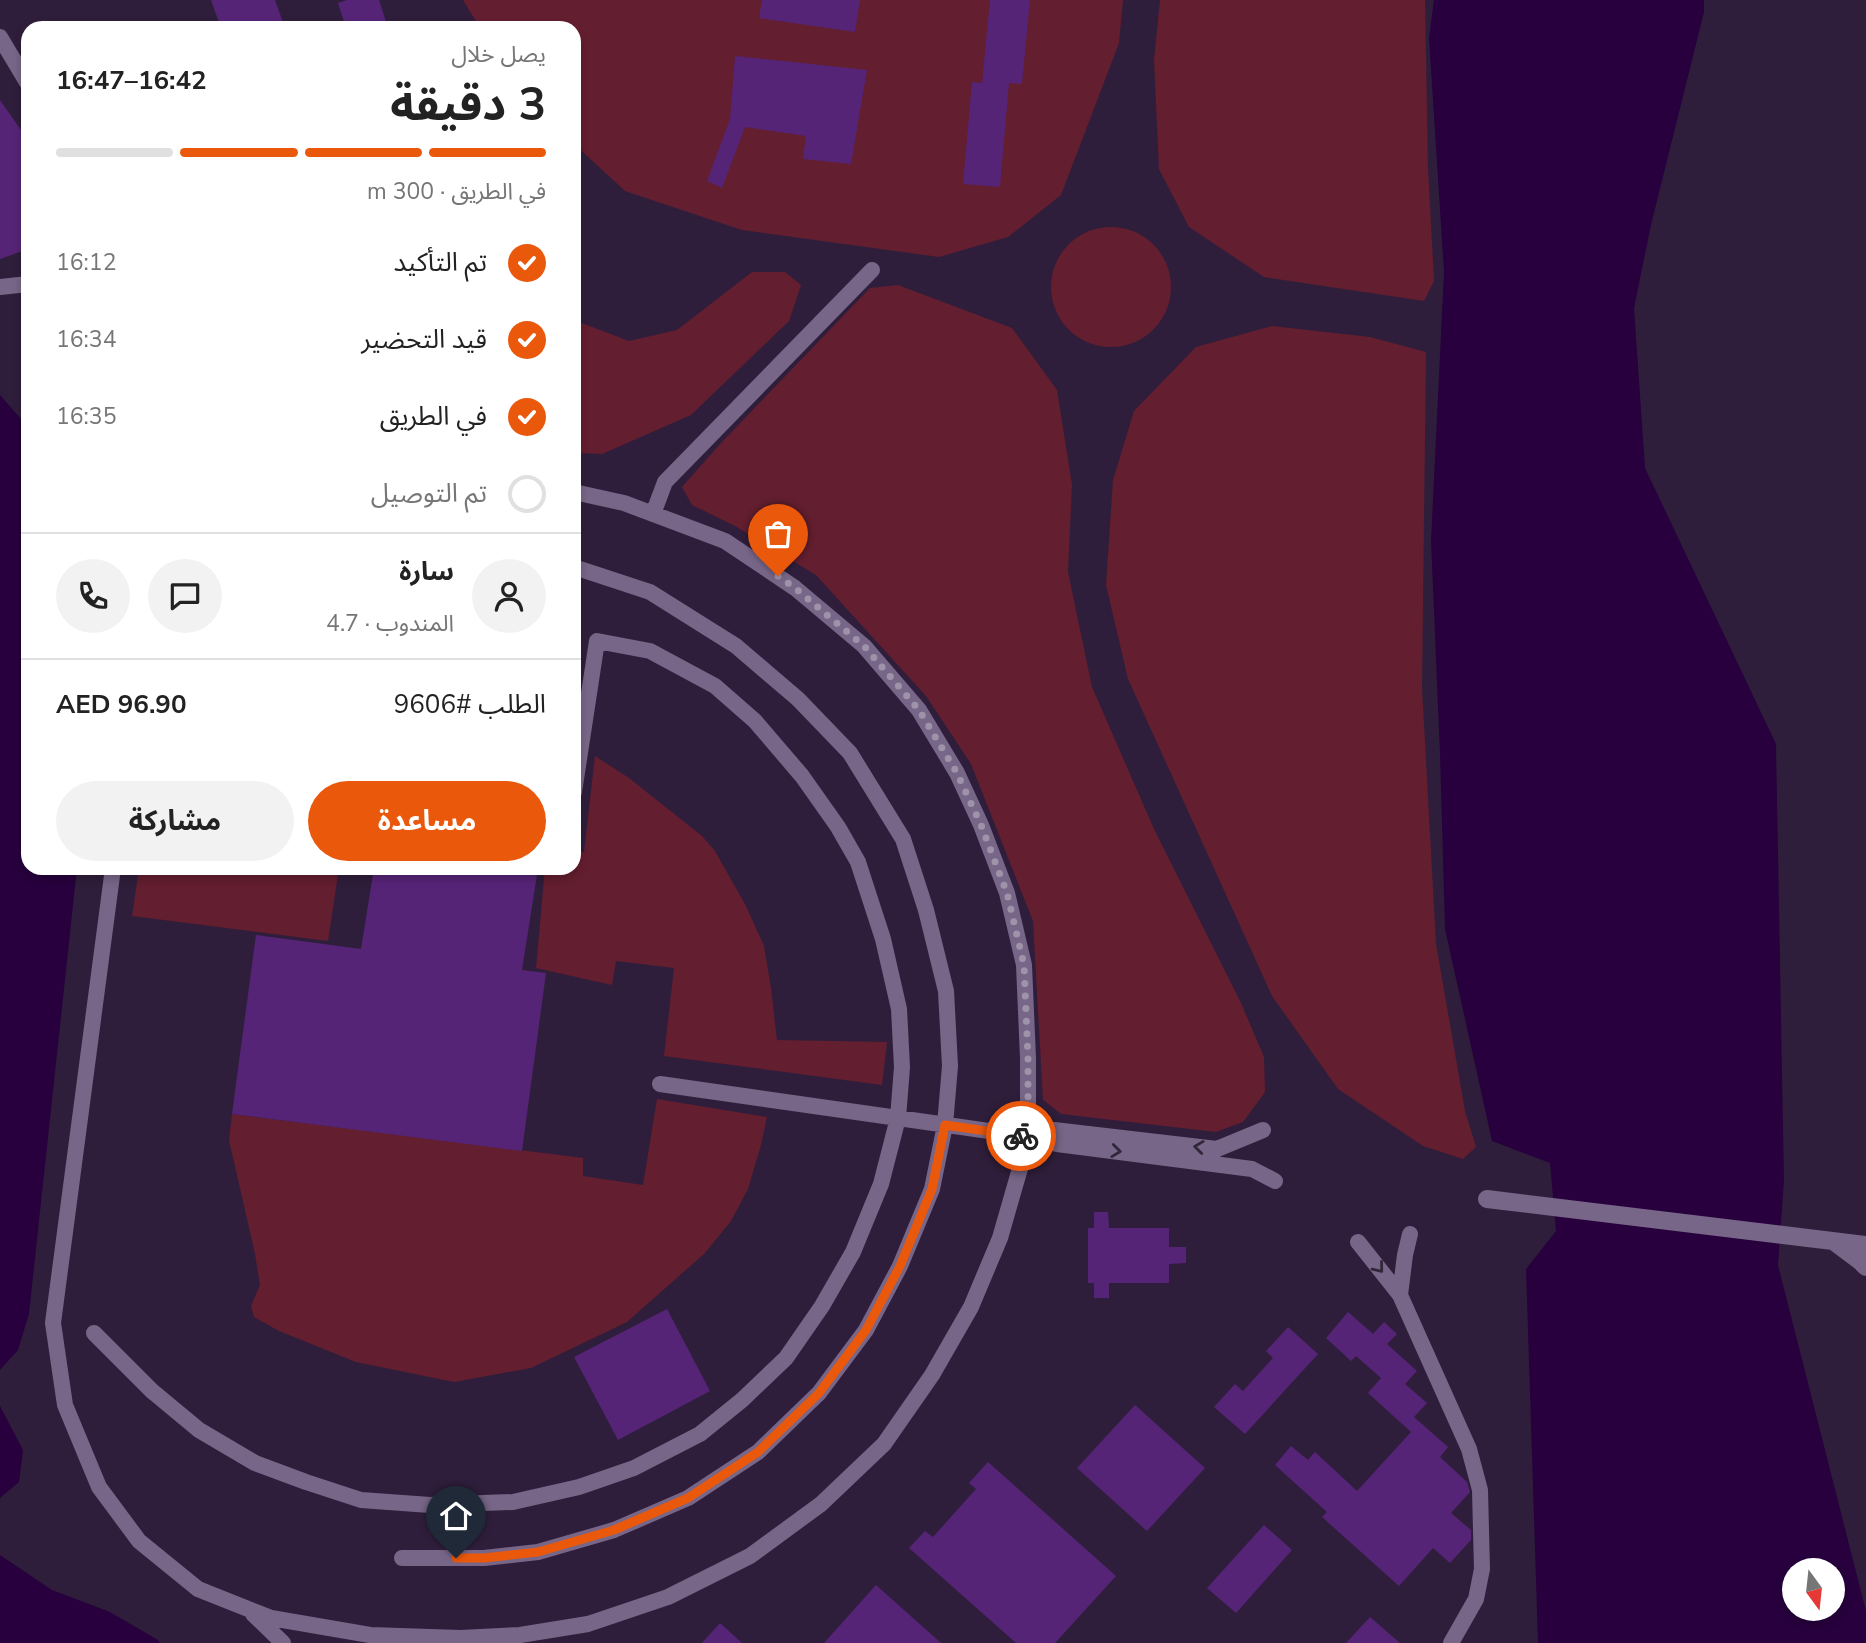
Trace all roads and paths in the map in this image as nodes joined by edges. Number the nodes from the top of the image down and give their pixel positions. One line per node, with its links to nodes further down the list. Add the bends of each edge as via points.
1 (0, 37): 2 (street)
2 (21, 72)
3 (872, 270): 7 (street, via 665,482)
4 (21, 285): 5 (street)
5 (0, 287)
6 (581, 494): 7 (street)
7 (653, 514): 15 (street, via 726,541 795,588 864,646 919,710 957,773 1007,893 1024,965 1028,1058)
8 (581, 569): 13 (street, via 650,592 736,646 798,699 850,753 903,839 926,910 946,991 950,1066)
9 (581, 746): 12 (street, via 597,641 650,651 715,686 755,721 802,776 858,862 883,939 899,1009 902,1067)
10 (112, 875): 26 (street, via 53,1323 65,1405 99,1487 139,1541 198,1589)
11 (660, 1084): 12 (street)
12 (898, 1118): 13 (street); 24 (street, via 881,1184 853,1252 786,1357 700,1434 634,1468 579,1487 513,1502 430,1505 361,1500 255,1463 199,1430)
13 (945, 1125): 15 (street); 25 (street, via 932,1189 900,1266 866,1330 819,1393 758,1452 688,1498 614,1530 538,1552 484,1558)
14 (1263, 1130): 15 (street, one-way to 15, via 1217,1149 1054,1130)
15 (1024, 1136): 16 (street, one-way to 16, via 1252,1169); 27 (street, via 1021,1165 1000,1238 971,1307 932,1375 884,1444 821,1504 750,1556 668,1597 589,1624 520,1635)
16 (1275, 1181)
17 (1487, 1199): 19 (street)
18 (1410, 1234): 23 (street)
19 (1833, 1241): 21 (street); 22 (street)
20 (1358, 1242): 23 (street, one-way to 23)
21 (1866, 1245)
22 (1866, 1268)
23 (1400, 1295): 30 (street, via 1469,1449 1480,1490 1482,1569 1476,1599)
24 (94, 1333)
25 (402, 1558)
26 (246, 1608): 27 (street, via 271,1618 370,1635); 28 (street)
27 (439, 1637): 29 (street)
28 (283, 1643)
29 (420, 1643)
30 (1451, 1643)

